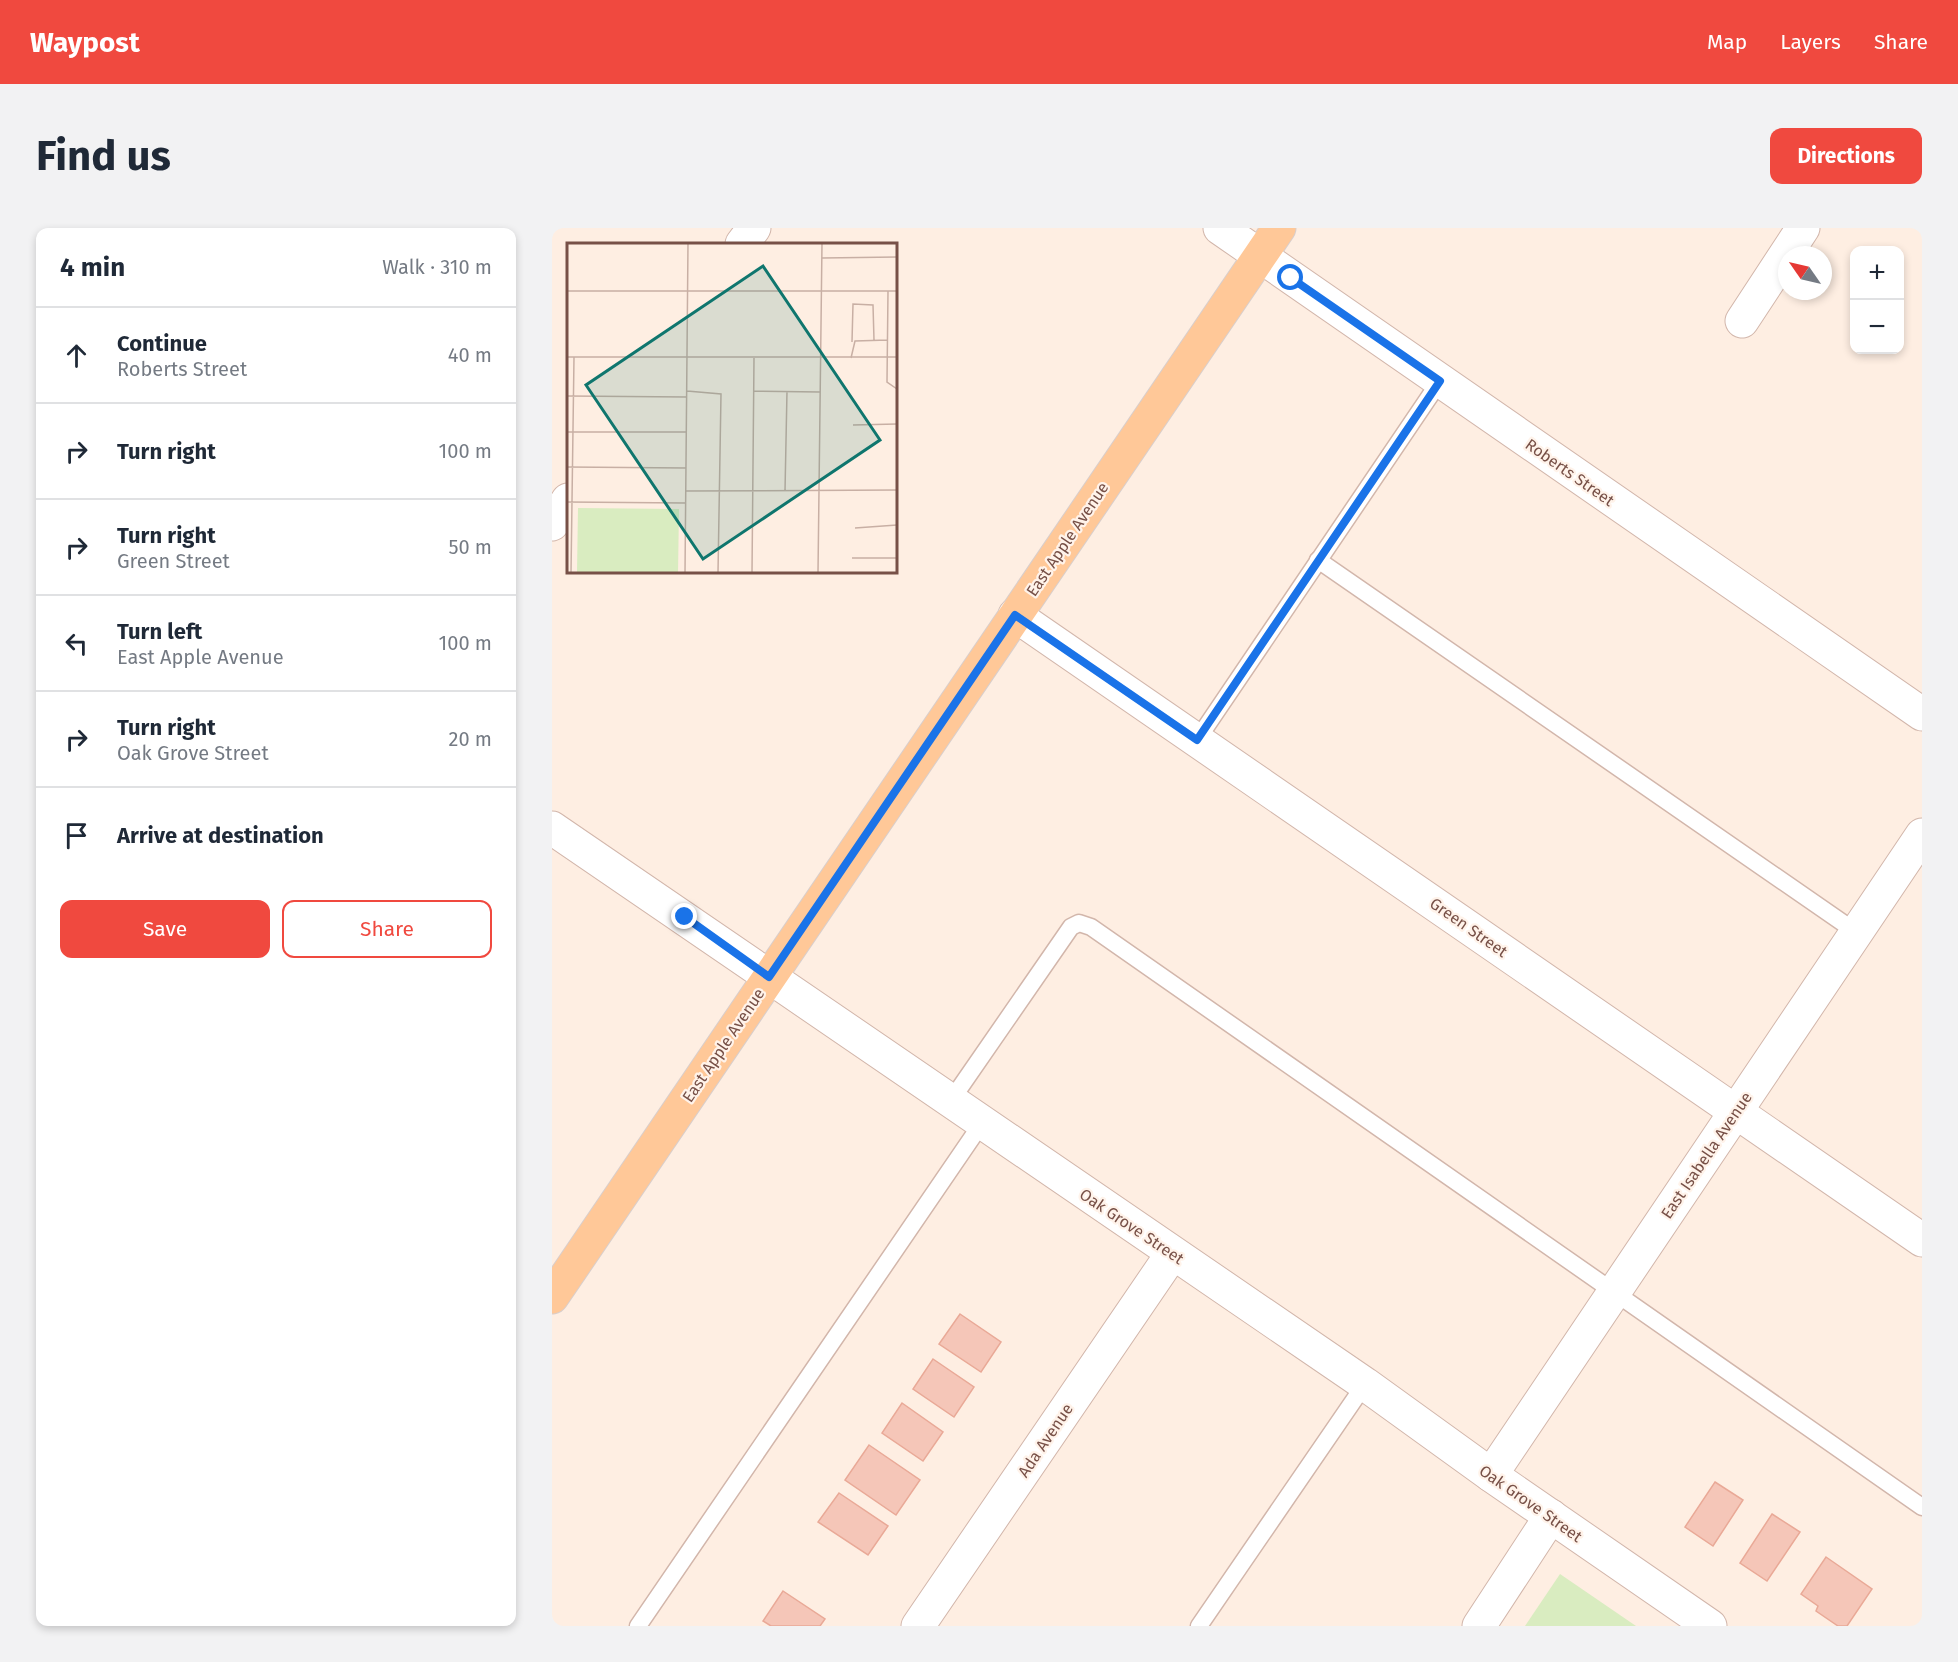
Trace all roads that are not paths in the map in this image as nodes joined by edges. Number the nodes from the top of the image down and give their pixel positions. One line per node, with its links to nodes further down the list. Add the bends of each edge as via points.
1 (754, 228): 5 (street)
2 (1220, 228): 6 (street, Roberts Street)
3 (1279, 228): 6 (main road, East Apple Avenue)
4 (1803, 228): 7 (street)
5 (743, 243)
6 (1261, 257): 8 (street, Roberts Street); 12 (main road, East Apple Avenue)
7 (1742, 321)
8 (1440, 381): 11 (lane); 13 (street, Roberts Street)
9 (567, 502): 10 (street)
10 (552, 524)
11 (1318, 560): 14 (lane); 17 (lane)
12 (1015, 615): 14 (street, Green Street); 18 (main road, East Apple Avenue)
13 (1922, 714)
14 (1197, 740): 20 (street, Green Street)
15 (552, 828): 18 (street, Oak Grove Street)
16 (1922, 835): 17 (street, East Isabella Avenue)
17 (1856, 932): 20 (street, East Isabella Avenue)
18 (769, 977): 19 (street, Oak Grove Street); 25 (main road, East Apple Avenue)
19 (950, 1102): 21 (street, Oak Grove Street); 24 (lane, via 1071,927 1079,923 1091,927)
20 (1735, 1111): 22 (street, Green Street); 24 (street, East Isabella Avenue)
21 (982, 1123): 23 (street, Oak Grove Street); 30 (lane)
22 (1922, 1240)
23 (1172, 1254): 26 (street, Oak Grove Street); 31 (street, Ada Avenue)
24 (1613, 1293): 27 (street, East Isabella Avenue); 28 (lane)
25 (552, 1297)
26 (1365, 1384): 27 (street, Oak Grove Street); 32 (lane)
27 (1491, 1475): 29 (street, Oak Grove Street)
28 (1922, 1507)
29 (1551, 1516): 33 (street); 34 (street, Oak Grove Street)
30 (638, 1626)
31 (918, 1626)
32 (1199, 1626)
33 (1479, 1626)
34 (1710, 1626)

